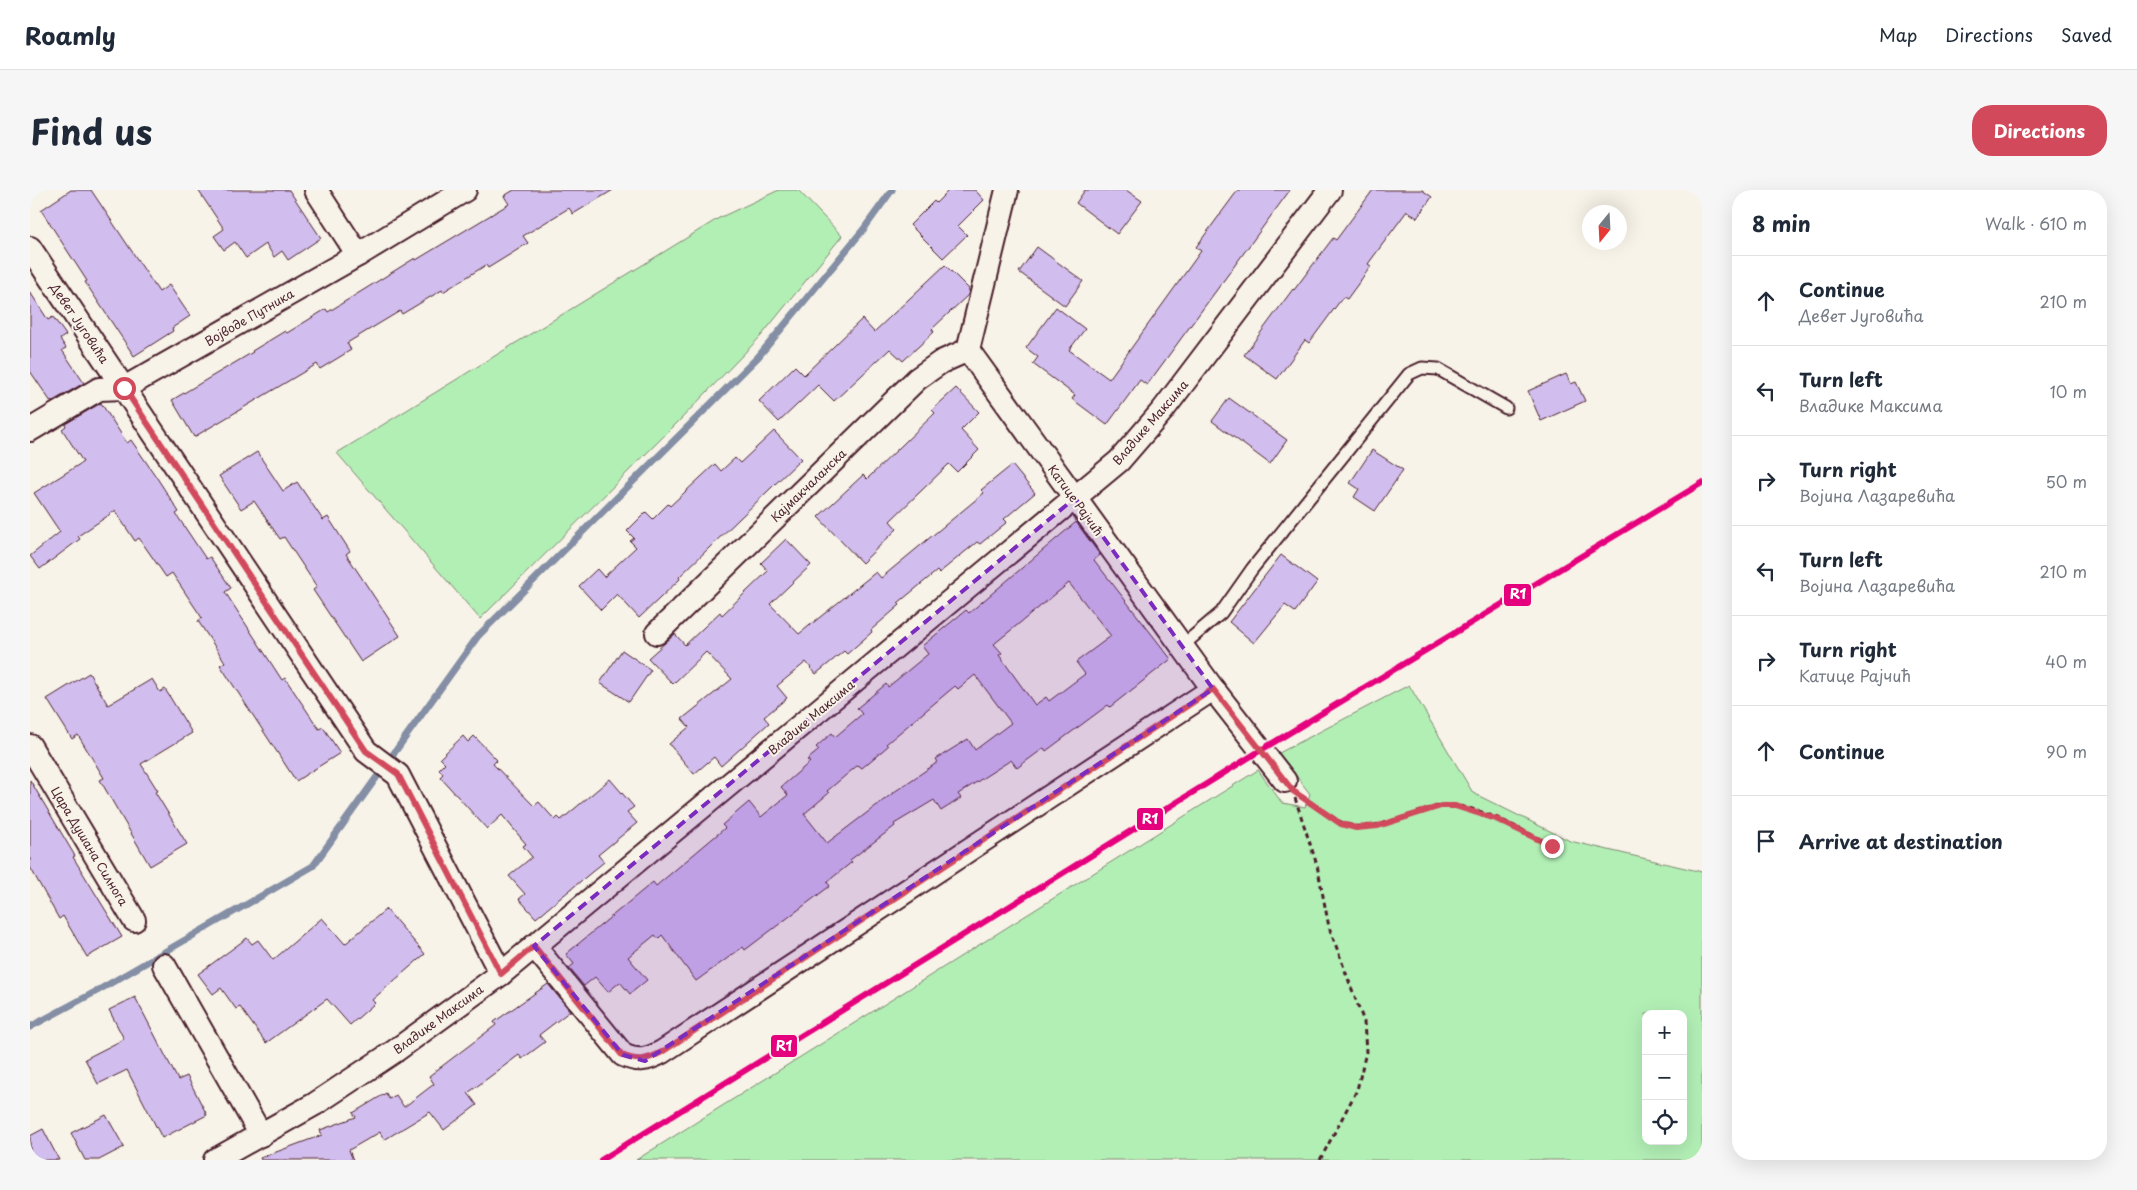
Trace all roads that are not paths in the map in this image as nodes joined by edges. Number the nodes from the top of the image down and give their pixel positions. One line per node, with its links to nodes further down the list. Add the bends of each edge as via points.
1 (316, 190): 6 (street)
2 (465, 190): 6 (street, Војводе Путника)
3 (1006, 190): 7 (street)
4 (1330, 190): 11 (street, Владике Максима, via 1163,410 1119,460)
5 (30, 248): 8 (street, Девет Југовића)
6 (358, 255): 8 (street, Војводе Путника)
7 (968, 350): 11 (street, Катице Рајчић); 12 (street, Кајмакчаланска, via 941,362 917,379)
8 (124, 388): 10 (street, Војводе Путника, via 100,389); 20 (street, Девет Југовића, via 366,751 398,774)
9 (1506, 408): 13 (lane, via 1438,369 1422,368 1409,374 1252,569 1221,613)
10 (30, 430)
11 (1074, 498): 13 (street, Катице Рајчић); 18 (street, Владике Максима)
12 (658, 632)
13 (1182, 646): 14 (street, Катице Рајчић)
14 (1213, 689): 16 (street, Катице Рајчић); 18 (street, via 645,1061 622,1055)
15 (30, 746): 17 (street, Цара Душана Силнога)
16 (1285, 781)
17 (134, 920)
18 (534, 946): 20 (street, Владике Максима)
19 (164, 965): 21 (street)
20 (501, 974): 21 (street, Владике Максима, via 379,1062)
21 (262, 1135): 22 (street, Владике Максима)
22 (215, 1160)

